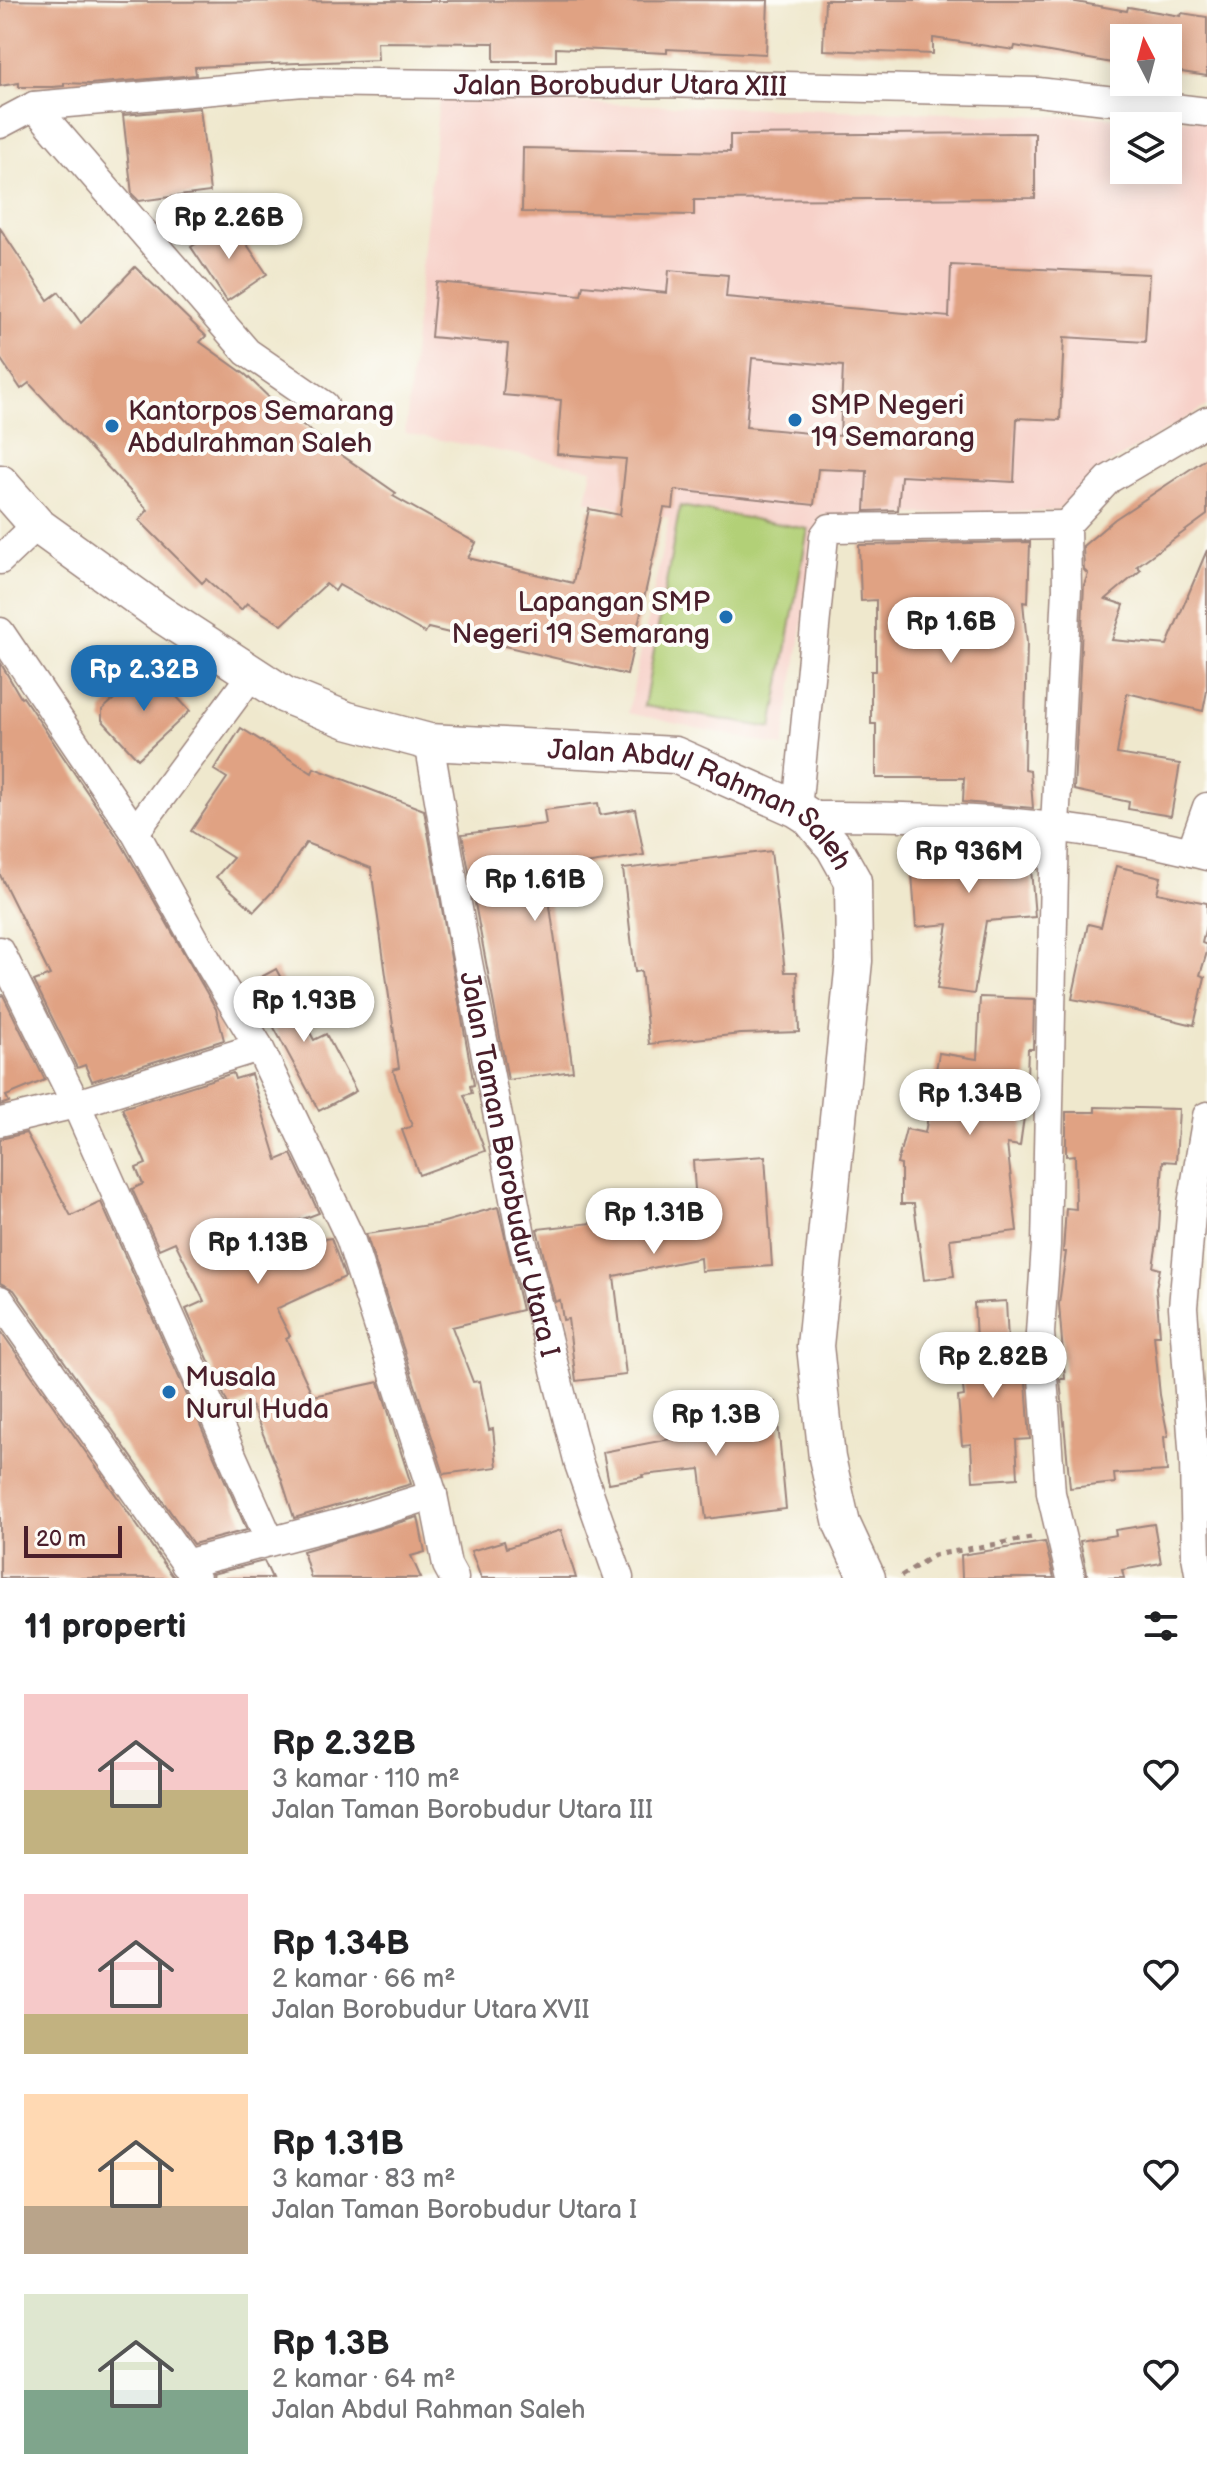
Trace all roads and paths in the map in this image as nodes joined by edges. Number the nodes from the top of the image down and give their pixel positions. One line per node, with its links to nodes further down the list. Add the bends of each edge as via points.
1 (34, 106): 2 (street, Jalan Borobudur Utara XIII, via 303,82 661,83 1038,92); 3 (street, Jalan Borobudur Utara XIII); 4 (street, via 247,352)
2 (1207, 112)
3 (0, 124)
4 (324, 405)
5 (1207, 421): 8 (street, via 1109,479)
6 (0, 483): 7 (street, Jalan Abdul Rahman Saleh)
7 (37, 525): 9 (street); 11 (street, Jalan Abdul Rahman Saleh)
8 (1066, 525): 14 (street, via 830,528 824,536); 15 (street)
9 (0, 560)
10 (0, 632): 16 (street)
11 (252, 674): 12 (street, Jalan Abdul Rahman Saleh, via 285,695 347,720); 16 (street)
12 (429, 742): 14 (street, Jalan Abdul Rahman Saleh, via 675,755); 30 (street, Jalan Taman Borobudur Utara I, via 522,1240 579,1464)
13 (1207, 807): 17 (street)
14 (803, 812): 15 (street); 31 (street, Jalan Abdul Rahman Saleh, via 834,847 853,881 854,961 815,1346 827,1458 842,1524)
15 (1055, 826): 17 (street); 26 (street, via 1040,1333 1051,1493)
16 (135, 832): 19 (street)
17 (1199, 854)
18 (0, 951): 20 (street)
19 (259, 1047): 20 (street); 25 (street, via 350,1238)
20 (76, 1104): 22 (street); 27 (street)
21 (1207, 1116): 23 (street)
22 (0, 1122)
23 (1200, 1206): 34 (street, via 1183,1307)
24 (0, 1300): 28 (street)
25 (433, 1495): 27 (street); 29 (street)
26 (1059, 1533): 32 (path, via 934,1555); 33 (street)
27 (270, 1541): 28 (street)
28 (190, 1571)
29 (454, 1578)
30 (619, 1578)
31 (867, 1578)
32 (898, 1578)
33 (1071, 1578)
34 (1200, 1578)

